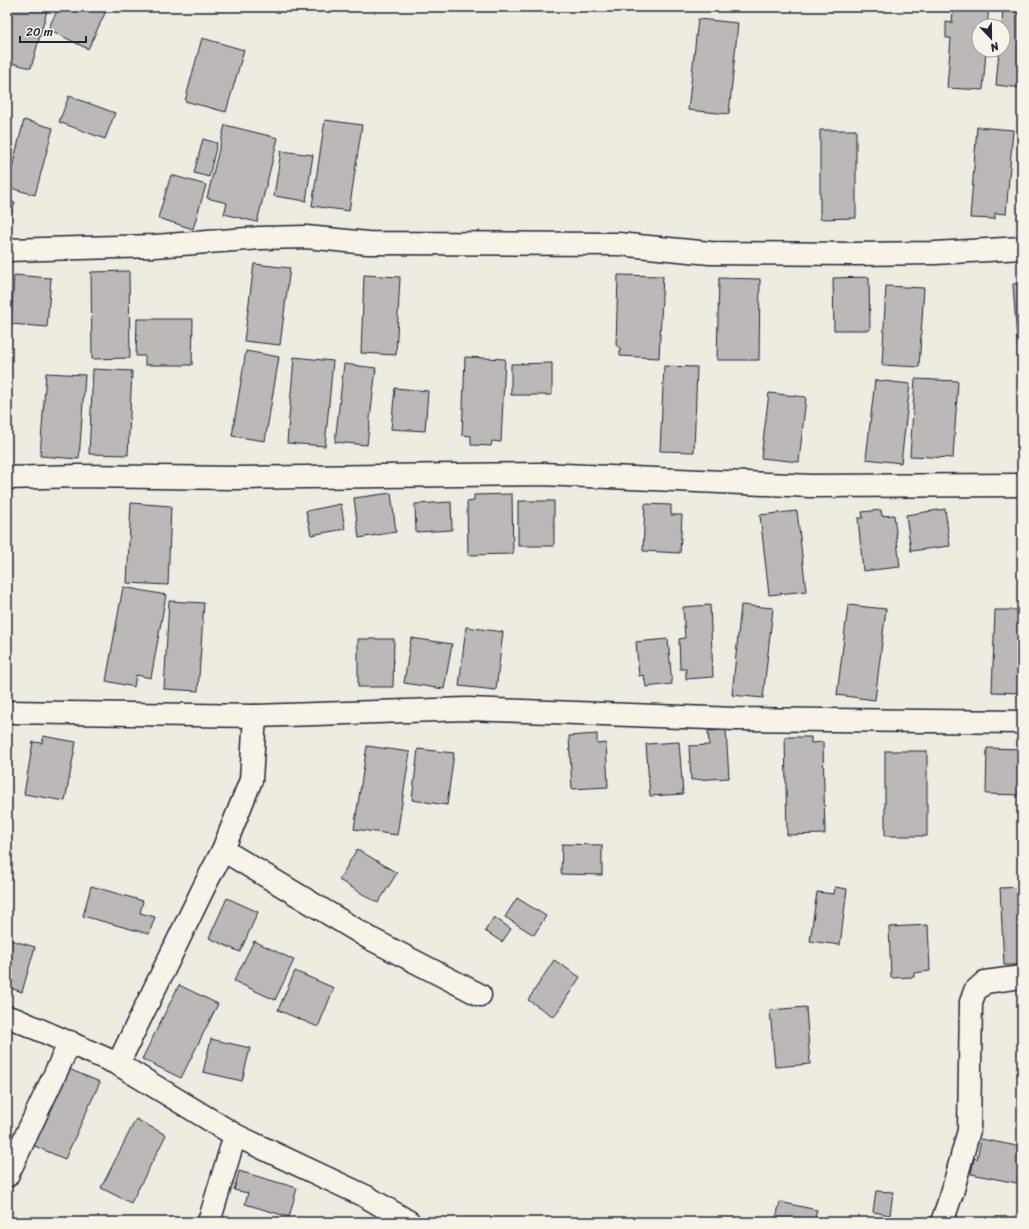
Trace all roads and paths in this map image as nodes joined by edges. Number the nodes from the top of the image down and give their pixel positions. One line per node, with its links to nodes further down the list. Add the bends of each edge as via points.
1 (1022, 248): 2 (street, via 935,253 710,253 618,244 368,243 306,237 155,246)
2 (7, 250)
3 (7, 478): 4 (street, via 542,474 812,486)
4 (1022, 484)
5 (7, 712): 6 (street)
6 (255, 716): 7 (street, via 467,710 736,719); 8 (street, via 251,780)
7 (1022, 722)
8 (224, 850): 10 (street, via 371,939); 13 (street)
9 (1022, 977): 18 (street, via 985,982 975,991 971,1002 969,1130)
10 (480, 995)
11 (7, 1017): 12 (street)
12 (70, 1042): 13 (street); 15 (street)
13 (118, 1064): 14 (street)
14 (235, 1136): 16 (street); 17 (street, via 367,1197)
15 (7, 1176)
16 (209, 1222)
17 (409, 1222)
18 (942, 1222)

